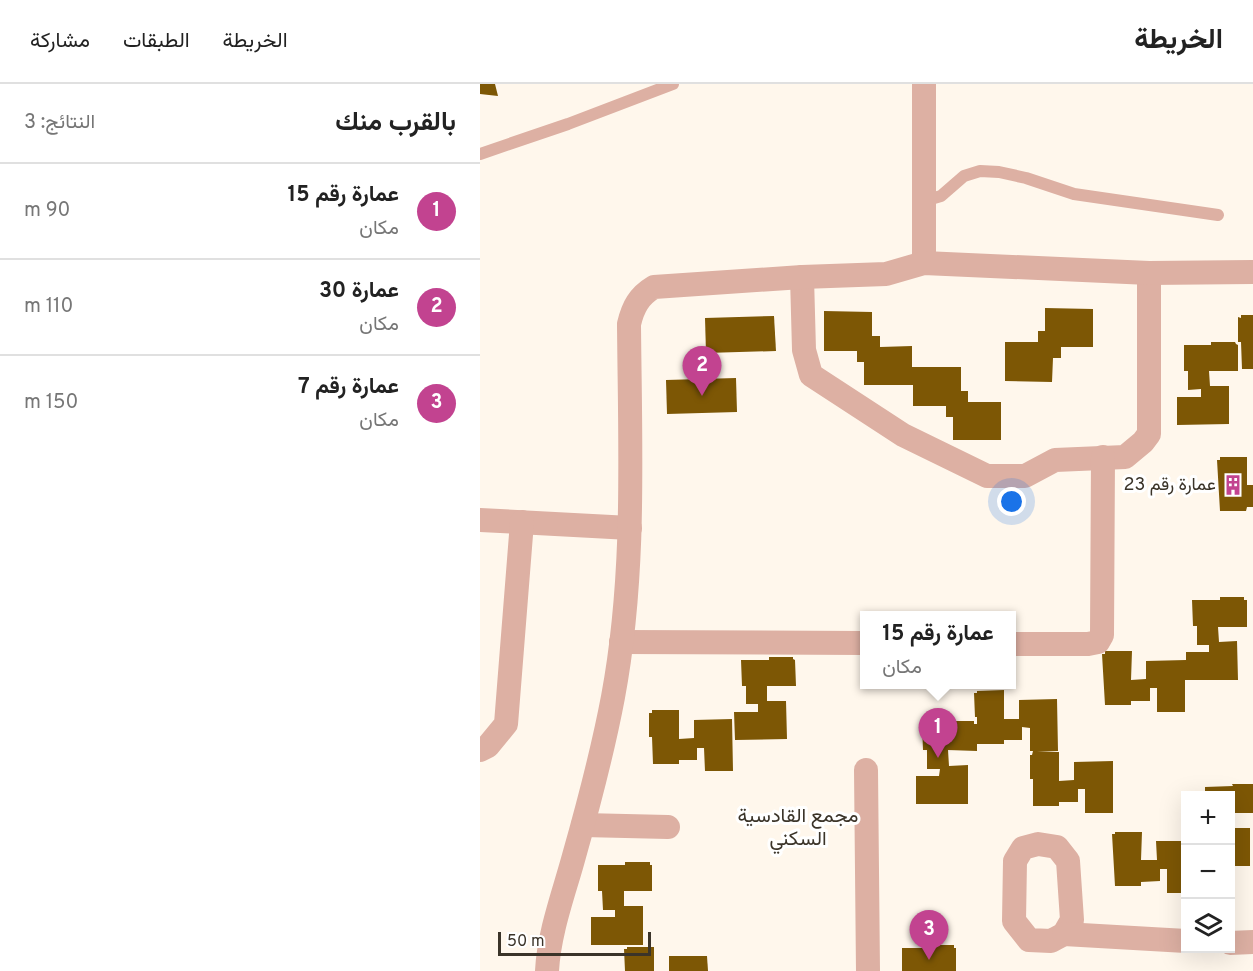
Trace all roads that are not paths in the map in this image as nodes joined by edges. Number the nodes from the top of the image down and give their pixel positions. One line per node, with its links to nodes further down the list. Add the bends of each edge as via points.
1 (673, 84): 3 (lane)
2 (924, 84): 4 (street)
3 (480, 154)
4 (924, 201): 5 (lane, via 941,196 964,176 980,171 1026,178 1074,194); 6 (street)
5 (1218, 215)
6 (924, 263): 8 (street); 9 (street, via 886,274)
7 (1253, 272): 8 (street)
8 (1149, 273): 10 (street, via 1149,434 1125,457)
9 (802, 277): 10 (street, via 804,350 811,375 903,435 987,476 1025,476 1055,460); 13 (street, via 654,287 633,307 629,324)
10 (1103, 457): 16 (street, via 1102,635 1098,642 1088,644)
11 (480, 520): 12 (street)
12 (522, 522): 13 (street); 17 (street, via 506,724 488,747)
13 (630, 528): 14 (street)
14 (621, 642): 15 (street); 19 (street, via 603,747)
15 (860, 643)
16 (1016, 644)
17 (480, 750)
18 (866, 770): 26 (street)
19 (583, 825): 20 (street); 25 (street)
20 (668, 827)
21 (1064, 934): 22 (street)
22 (1181, 941)
23 (1253, 942): 24 (street)
24 (1235, 943)
25 (547, 971)
26 (868, 971)

